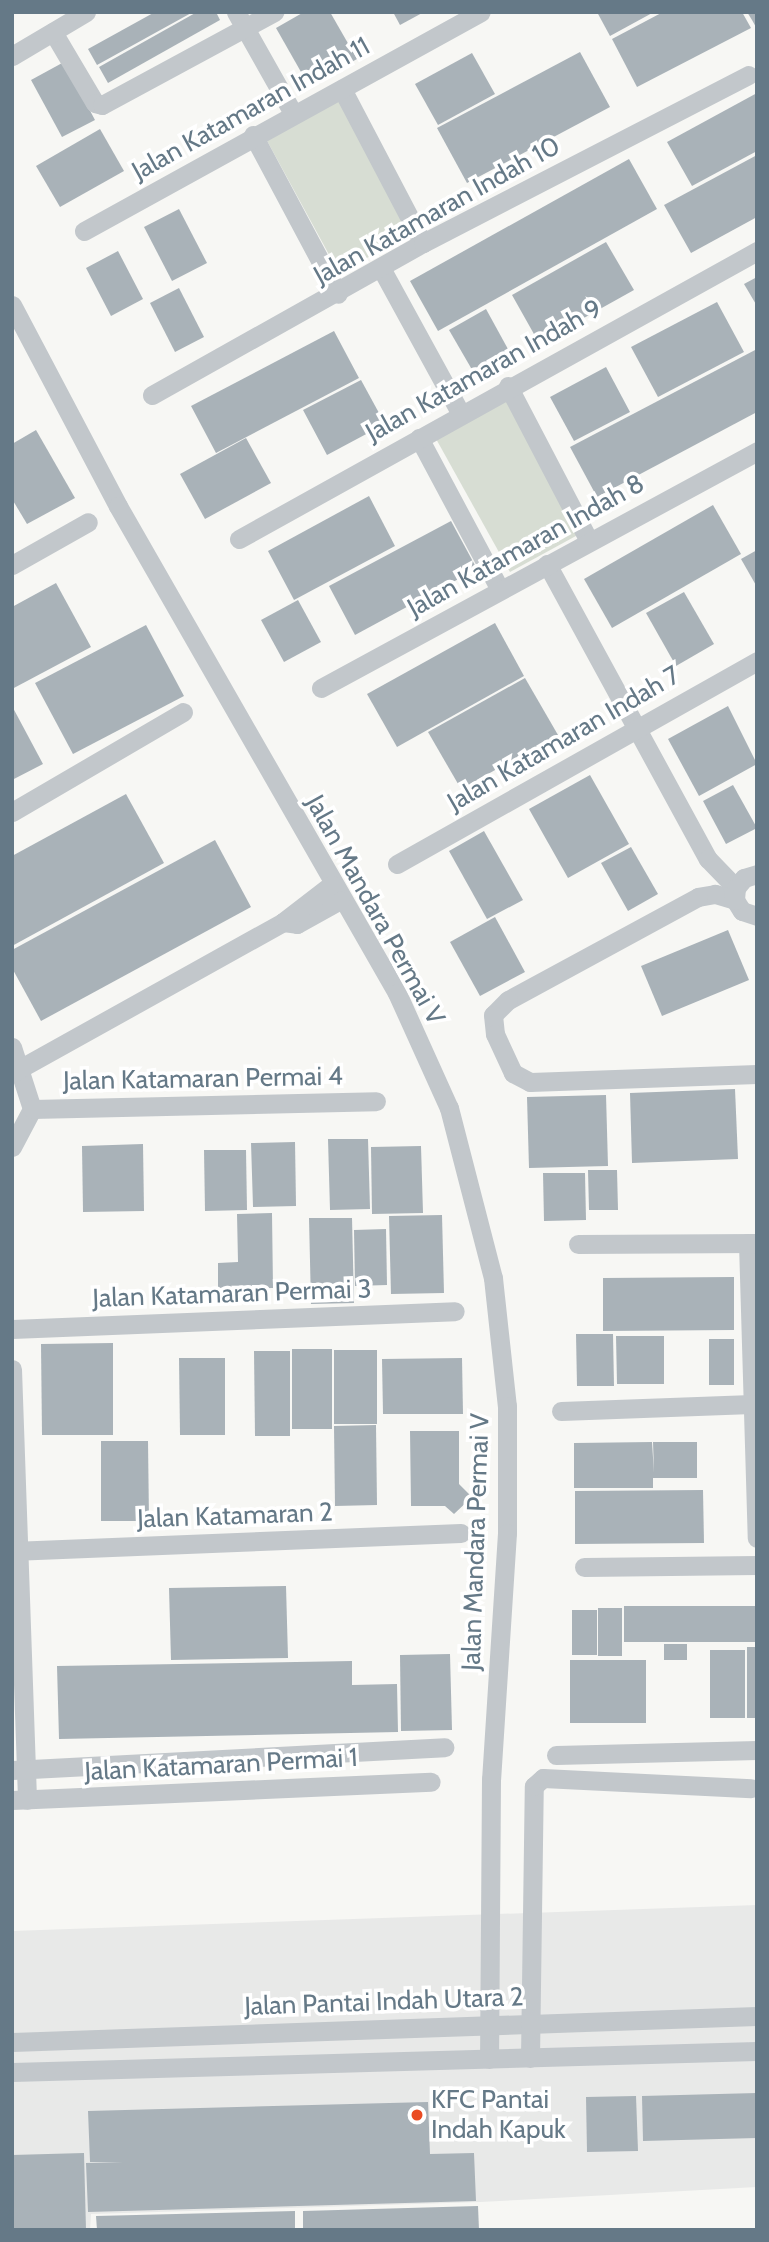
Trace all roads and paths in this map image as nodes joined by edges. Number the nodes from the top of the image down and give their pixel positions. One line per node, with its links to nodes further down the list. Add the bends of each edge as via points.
1 (86, 12): 5 (street)
2 (274, 12): 4 (street)
3 (480, 12): 8 (street, Jalan Katamaran Indah 11)
4 (241, 20): 5 (street, via 99,106); 9 (street)
5 (53, 32): 6 (street)
6 (12, 56)
7 (748, 75): 12 (street, Jalan Katamaran Indah 10)
8 (342, 89): 9 (street, Jalan Katamaran Indah 11); 12 (street)
9 (293, 113): 10 (street, Jalan Katamaran Indah 11)
10 (253, 135): 11 (street, Jalan Katamaran Indah 11); 15 (street)
11 (83, 231)
12 (423, 243): 14 (street, Jalan Katamaran Indah 10)
13 (757, 251): 17 (street, Jalan Katamaran Indah 9)
14 (381, 268): 15 (street, Jalan Katamaran Indah 10); 19 (street)
15 (338, 294): 18 (street, Jalan Katamaran Indah 10)
16 (12, 304): 35 (street, Jalan Mandara Permai V, via 118,506)
17 (508, 386): 19 (street, Jalan Katamaran Indah 9); 24 (street)
18 (152, 395)
19 (460, 414): 20 (street, Jalan Katamaran Indah 9)
20 (419, 438): 23 (street, Jalan Katamaran Indah 9); 27 (street)
21 (757, 451): 24 (street, Jalan Katamaran Indah 8)
22 (88, 522): 26 (street)
23 (239, 539)
24 (589, 541): 25 (street, Jalan Katamaran Indah 8)
25 (547, 564): 27 (street, Jalan Katamaran Indah 8); 31 (street)
26 (12, 565)
27 (500, 590): 29 (street, Jalan Katamaran Indah 8)
28 (757, 661): 31 (street, Jalan Katamaran Indah 7)
29 (321, 688)
30 (183, 712): 32 (street)
31 (635, 729): 33 (street, Jalan Katamaran Indah 7); 36 (street, via 708,859)
32 (12, 812)
33 (397, 864)
34 (757, 874): 36 (street, via 744,878)
35 (336, 892): 39 (street, via 297,924 283,922); 65 (street, Jalan Mandara Permai V, via 397,993 449,1108 493,1278 507,1406 507,1533 491,1779)
36 (736, 894): 37 (street); 40 (street, via 698,897 498,1007 494,1024 502,1057 513,1073 530,1082)
37 (755, 922)
38 (12, 1047): 39 (street)
39 (17, 1070): 42 (street)
40 (757, 1074)
41 (376, 1101): 42 (street, Jalan Katamaran Permai 4)
42 (32, 1109): 43 (street)
43 (12, 1147)
44 (752, 1243): 45 (street); 49 (street)
45 (578, 1244)
46 (455, 1311): 47 (street, Jalan Katamaran Permai 3)
47 (12, 1329)
48 (12, 1369): 53 (street)
49 (752, 1404): 50 (street); 52 (street)
50 (561, 1411)
51 (461, 1533): 53 (street, Jalan Katamaran 2)
52 (757, 1538)
53 (16, 1551): 59 (street)
54 (757, 1564): 55 (street)
55 (584, 1567)
56 (444, 1747): 59 (street)
57 (757, 1750): 58 (street)
58 (556, 1755)
59 (18, 1770): 62 (street)
60 (431, 1782): 62 (street, Jalan Katamaran Permai 1)
61 (751, 1788): 64 (street, via 542,1778 534,1786)
62 (20, 1800)
63 (757, 2016): 64 (street, Jalan Pantai Indah Utara 2)
64 (530, 2023): 65 (street, Jalan Pantai Indah Utara 2); 68 (street)
65 (489, 2024): 66 (street, Jalan Pantai Indah Utara 2); 69 (street, Jalan Mandara Permai V)
66 (12, 2042)
67 (757, 2051): 68 (street)
68 (530, 2058): 69 (street)
69 (489, 2059): 70 (street)
70 (12, 2072)

